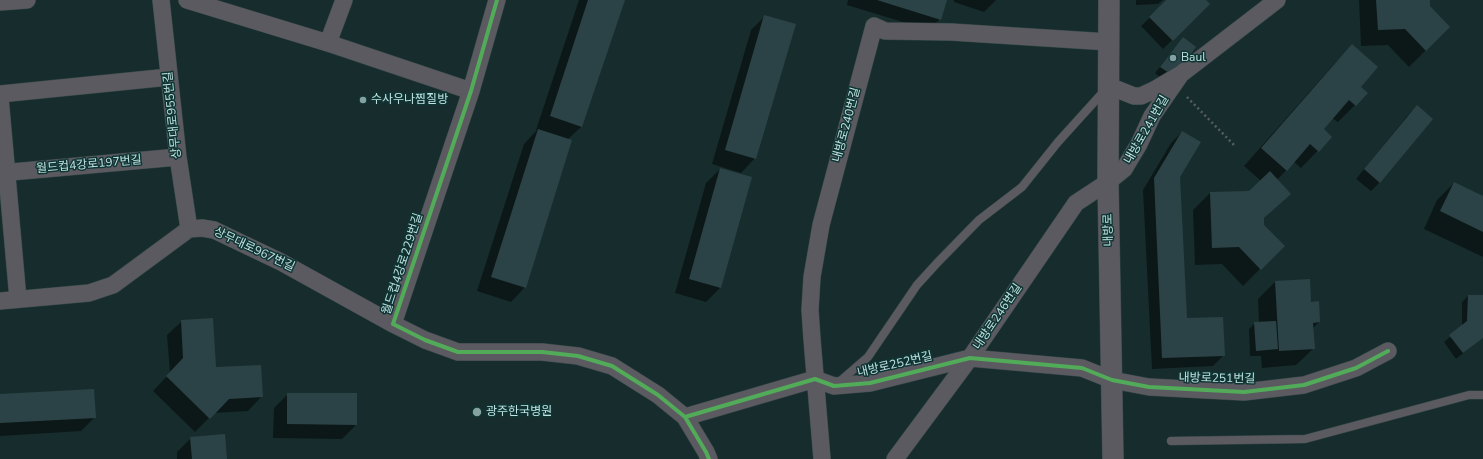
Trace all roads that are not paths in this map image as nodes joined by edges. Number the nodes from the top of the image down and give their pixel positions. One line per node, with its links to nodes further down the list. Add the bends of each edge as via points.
1 (27, 0): 8 (street)
2 (161, 0): 13 (street, 상무대로955번길)
3 (187, 0): 9 (street)
4 (344, 0): 11 (street)
5 (497, 0): 15 (street, 월드컵4강로229번길)
6 (1109, 0): 10 (street, 내방로)
7 (1277, 0): 12 (street, 내방로241번길)
8 (0, 2)
9 (206, 3): 11 (street)
10 (1109, 42): 14 (street, 내방로); 27 (street, 내방로240번길, via 951,32 885,31 874,26 814,259 810,310)
11 (328, 43): 15 (street)
12 (1181, 74): 14 (street, 내방로241번길, via 1141,96 1134,96); 20 (street, 내방로241번길, via 1152,116 1124,169)
13 (169, 76): 16 (street); 18 (street, 상무대로955번길)
14 (1109, 86): 20 (street, 내방로); 29 (lane, via 1058,142 1022,187 979,220 938,262 917,285 868,357)
15 (471, 91): 24 (street, 월드컵4강로229번길)
16 (0, 94)
17 (0, 97): 19 (street)
18 (178, 157): 19 (street, 월드컵4강로197번길); 21 (street, 상무대로955번길)
19 (3, 173): 22 (street)
20 (1108, 182): 26 (street, 내방로246번길, via 1076,203); 28 (street, 내방로)
21 (189, 229): 22 (street, via 113,284 89,293); 24 (street, 상무대로967번길, via 214,230 231,237)
22 (18, 299): 23 (street)
23 (0, 301)
24 (393, 324): 31 (street, 월드컵4강로229번길, via 425,340 458,352 542,352 578,356 612,366 658,395)
25 (1388, 351): 28 (street, 내방로251번길, via 1356,368 1304,385 1244,392 1149,388)
26 (970, 358): 28 (street, 내방로252번길, via 1082,368); 29 (street, 내방로252번길, via 870,383); 35 (street, 내방로246번길)
27 (815, 379): 29 (street, 내방로252번길); 31 (street); 34 (street, 내방로240번길)
28 (1112, 380): 36 (street, 내방로)
29 (834, 386)
30 (1483, 395): 32 (lane, via 1468,395 1305,439)
31 (685, 417): 33 (street, 월드컵4강로229번길)
32 (1171, 441)
33 (708, 459)
34 (822, 459)
35 (895, 459)
36 (1113, 459)

